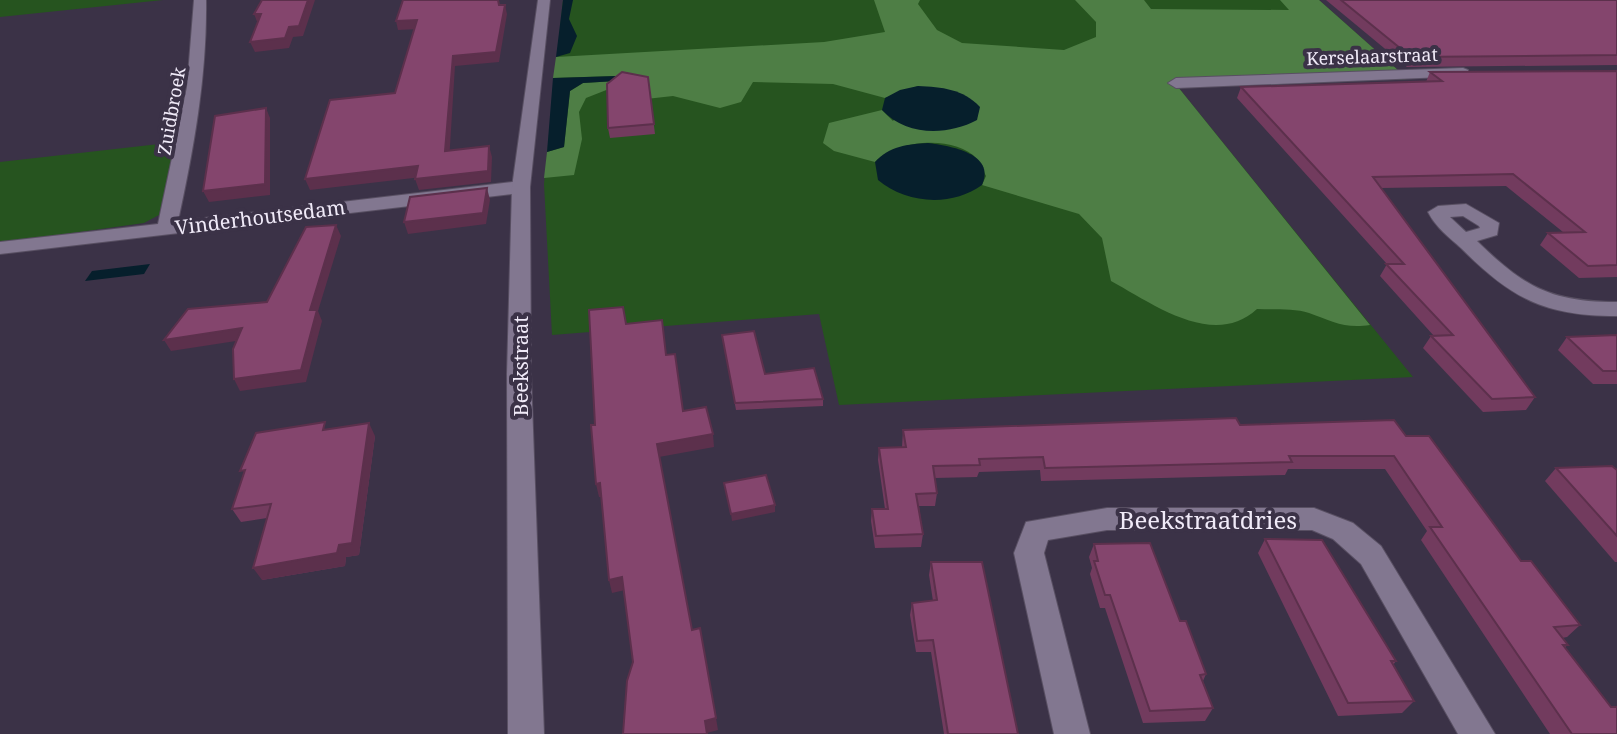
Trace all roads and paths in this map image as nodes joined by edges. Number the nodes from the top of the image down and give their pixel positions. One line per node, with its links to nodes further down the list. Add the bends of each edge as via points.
1 (200, 0): 6 (street, Zuidbroek, via 200,67)
2 (544, 0): 5 (street, Beekstraat)
3 (1478, 73): 4 (street, Kerselaarstraat)
4 (1176, 83)
5 (521, 187): 6 (street, Vinderhoutsedam); 10 (street, Beekstraat)
6 (167, 228): 8 (street, Vinderhoutsedam)
7 (1464, 239): 9 (street, via 1512,286 1541,302 1577,310)
8 (0, 248)
9 (1617, 309)
10 (526, 734)
11 (1072, 734): 12 (street, Beekstraatdries, via 1029,553 1036,530 1107,519 1314,519 1343,531 1371,555)
12 (1477, 734)

